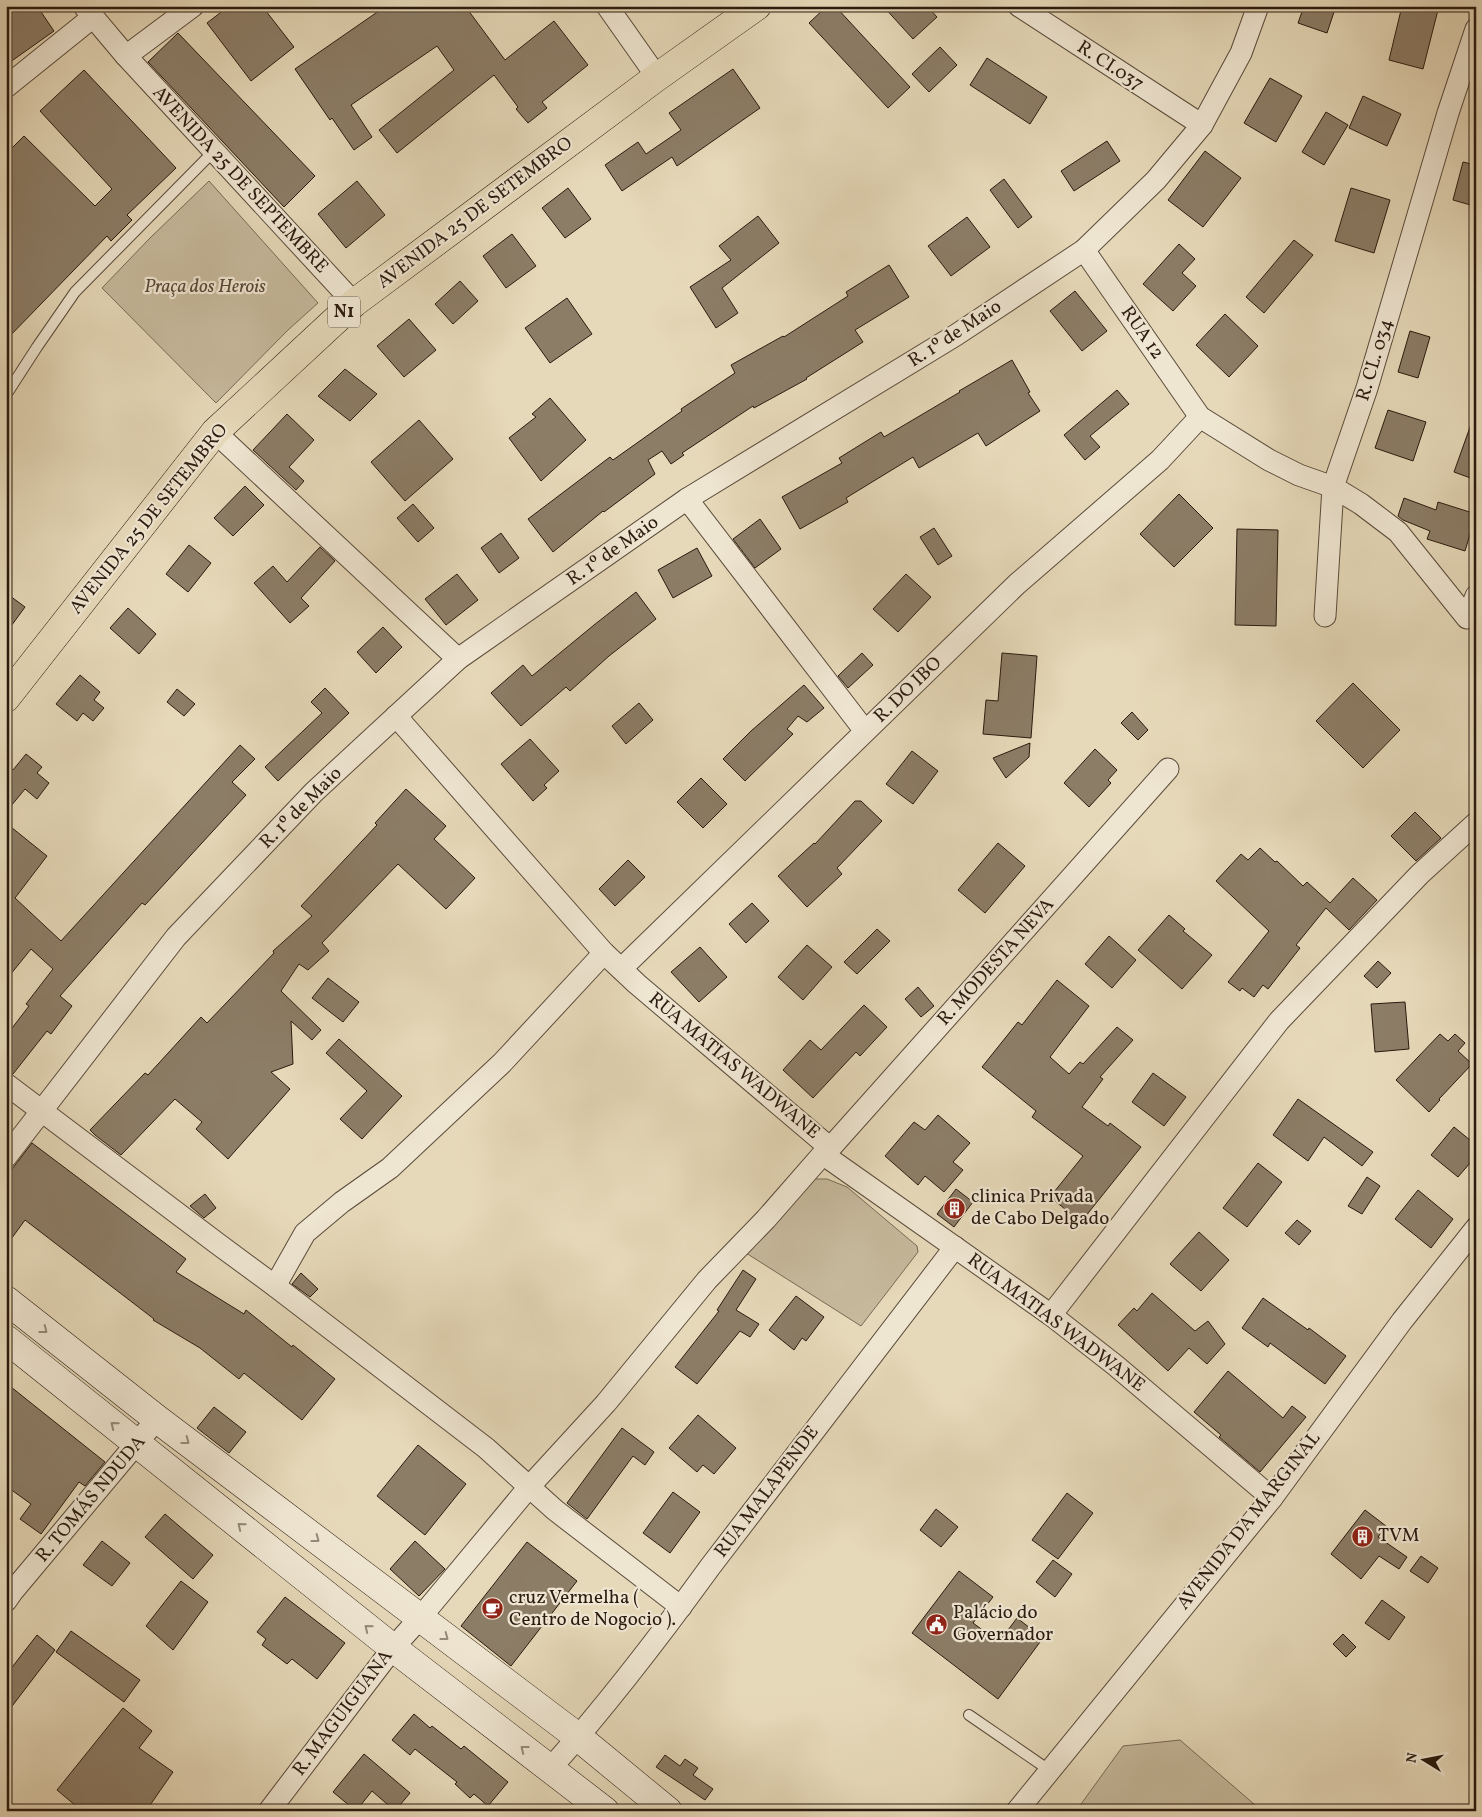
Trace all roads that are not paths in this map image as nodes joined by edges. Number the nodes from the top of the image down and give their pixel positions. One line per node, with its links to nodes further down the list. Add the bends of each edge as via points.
1 (193, 6): 8 (street)
2 (606, 6): 9 (street)
3 (757, 6): 9 (highway, AVENIDA 25 DE SETEMBRO / N1)
4 (1020, 6): 11 (street, R. CI.037)
5 (1258, 6): 11 (street, R. 1º de Maio, via 1241,53)
6 (88, 12): 8 (street, AVENIDA 25 DE SEPTEMBRE); 10 (street)
7 (1476, 29): 18 (street, R. CL. 034, via 1367,388)
8 (126, 56): 12 (street, AVENIDA 25 DE SEPTEMBRE)
9 (657, 77): 14 (highway, AVENIDA 25 DE SETEMBRO / N1)
10 (6, 87)
11 (1202, 125): 13 (street, R. 1º de Maio, via 1156,180)
12 (213, 152): 14 (street, AVENIDA 25 DE SEPTEMBRE); 15 (lane, via 75,292)
13 (1084, 250): 16 (street, RUA 12); 19 (street, R. 1º de Maio, via 956,335)
14 (354, 304): 17 (highway, AVENIDA 25 DE SETEMBRO / N1)
15 (6, 395)
16 (1200, 417): 18 (street, via 1269,460); 26 (street, R. DO IBO, via 1160,460 1017,584)
17 (215, 432): 23 (street); 24 (highway, AVENIDA 25 DE SETEMBRO / N1)
18 (1333, 487): 21 (street, R. CL. 034); 22 (street, via 1398,532)
19 (687, 499): 23 (street, R. 1º de Maio); 26 (street)
20 (1476, 596): 22 (street)
21 (1325, 616)
22 (1471, 621)
23 (458, 659): 25 (street, R. 1º de Maio)
24 (6, 698)
25 (396, 716): 29 (street, RUA MATIAS WADWANE); 32 (street, R. 1º de Maio, via 314,792 176,937)
26 (865, 731): 30 (street, R. DO IBO)
27 (1168, 770): 33 (street, R. MODESTA NEVA)
28 (1476, 823): 39 (street, via 1420,874 1278,1021)
29 (604, 953): 30 (street, RUA MATIAS WADWANE); 37 (street, via 502,1064 390,1168 305,1233)
30 (621, 969): 33 (street, RUA MATIAS WADWANE)
31 (6, 1084): 32 (street)
32 (42, 1112): 34 (street, R. 1º de Maio); 37 (street)
33 (827, 1151): 36 (street, RUA MATIAS WADWANE); 43 (street, R. MODESTA NEVA, via 707,1280 606,1402)
34 (6, 1157)
35 (1476, 1228): 44 (street, AVENIDA DA MARGINAL, via 1402,1321)
36 (955, 1247): 39 (street, RUA MATIAS WADWANE); 46 (street, RUA MALAPENDE)
37 (276, 1286): 43 (street, via 486,1448)
38 (6, 1300): 41 (street, one-way to 41)
39 (1051, 1315): 44 (street, RUA MATIAS WADWANE)
40 (6, 1339): 42 (street, one-way to 40)
41 (157, 1419): 42 (street, R. TOMÁS NDUDA); 47 (street, one-way to 47)
42 (138, 1444): 45 (street, R. TOMÁS NDUDA); 48 (street, one-way to 42)
43 (529, 1487): 46 (street); 47 (street, R. MAGUIGUANA)
44 (1272, 1498): 52 (street, AVENIDA DA MARGINAL)
45 (6, 1601)
46 (681, 1607): 50 (street, RUA MALAPENDE)
47 (420, 1618): 48 (street, R. MAGUIGUANA); 50 (street, one-way to 50)
48 (393, 1648): 51 (street, one-way to 48); 53 (street, R. MAGUIGUANA)
49 (969, 1714): 52 (lane)
50 (578, 1737): 51 (street, RUA MALAPENDE); 55 (street)
51 (550, 1769): 54 (street)
52 (1049, 1770): 56 (street, AVENIDA DA MARGINAL)
53 (269, 1811)
54 (604, 1811)
55 (668, 1811)
56 (1017, 1811)

